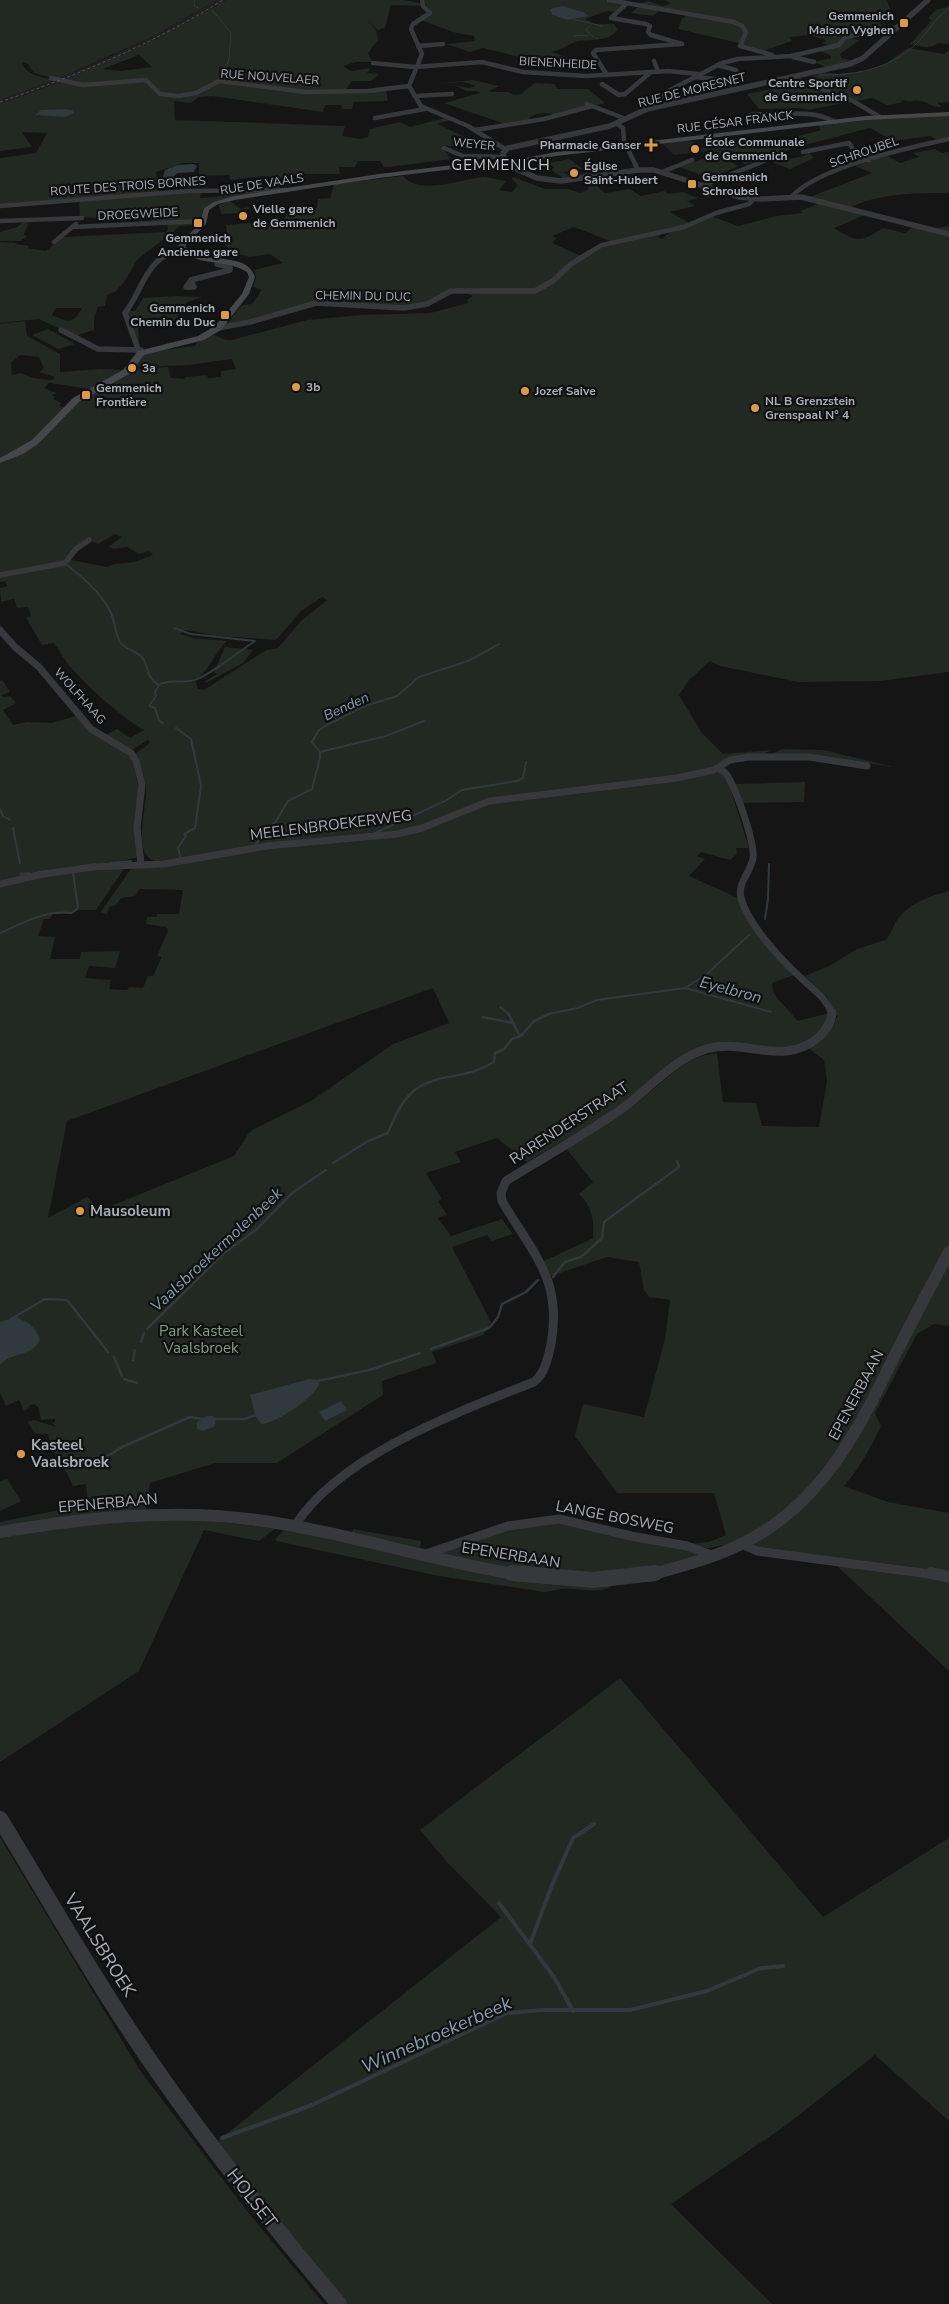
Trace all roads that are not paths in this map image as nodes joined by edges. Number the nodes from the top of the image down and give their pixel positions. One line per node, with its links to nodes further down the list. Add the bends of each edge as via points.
1 (422, 0): 9 (street, via 430,13 410,29)
2 (609, 0): 5 (street)
3 (650, 0): 6 (street)
4 (928, 0): 7 (street, RUE DE MORESNET)
5 (626, 4): 6 (street); 19 (street, via 611,18 646,24 650,26 650,35 682,44 596,50 593,53)
6 (632, 5): 11 (street, via 734,22 746,32 740,46)
7 (898, 27): 10 (street, via 843,37 839,45); 22 (street, RUE DE MORESNET, via 857,62)
8 (444, 44): 9 (street)
9 (418, 46): 16 (street, via 422,54)
10 (791, 56): 11 (street); 13 (street)
11 (782, 57): 15 (street, via 738,59)
12 (654, 61): 17 (street)
13 (814, 62)
14 (373, 63): 16 (street, BIENENHEIDE)
15 (717, 65): 20 (street); 20 (street, BIENENHEIDE, via 736,70 736,78)
16 (417, 67): 19 (street, BIENENHEIDE, via 482,62 528,73); 24 (street)
17 (658, 71): 18 (street, BIENENHEIDE); 20 (street, BIENENHEIDE)
18 (651, 72): 19 (street, BIENENHEIDE); 23 (street, via 625,94)
19 (607, 75)
20 (697, 76): 27 (street, via 670,90 654,103)
21 (51, 78): 24 (street, RUE NOUVELAER, via 88,85 142,79 150,81 162,95 179,96 196,93 219,81 306,92 368,91)
22 (791, 78): 27 (street, RUE DE MORESNET); 31 (street, via 853,101)
23 (602, 84)
24 (409, 86): 26 (street)
25 (452, 94): 26 (street)
26 (414, 96): 28 (street, via 417,104)
27 (655, 107): 33 (street, RUE DE MORESNET)
28 (425, 109): 32 (street); 36 (street)
29 (949, 114): 31 (main road, RUE CÉSAR FRANCK)
30 (760, 115): 34 (street, via 811,116)
31 (880, 117): 34 (main road, RUE CÉSAR FRANCK)
32 (375, 118)
33 (626, 119): 35 (street, RUE DE MORESNET); 36 (street, via 590,105 544,119)
34 (835, 122): 38 (main road, RUE CÉSAR FRANCK)
35 (617, 124): 38 (street, via 623,128); 40 (street, RUE DE MORESNET)
36 (475, 130): 40 (street)
37 (949, 139): 45 (street, SCHROUBEL)
38 (626, 146): 43 (main road, RUE CÉSAR FRANCK); 48 (street)
39 (444, 148): 42 (street, WEYER, via 458,155)
40 (505, 149): 42 (street)
41 (803, 152): 45 (street, via 849,143 856,154)
42 (504, 160): 43 (main road, RUE CÉSAR FRANCK); 47 (street); 51 (main road, RUE DE VAALS)
43 (525, 160): 47 (street, RUE CÉSAR FRANCK)
44 (692, 160): 49 (street)
45 (869, 160): 52 (street, SCHROUBEL, via 820,178)
46 (764, 161): 50 (street)
47 (514, 168): 48 (street, via 537,178 561,182)
48 (638, 170): 49 (street)
49 (662, 172): 50 (street)
50 (701, 186): 53 (street)
51 (287, 190): 55 (street, ROUTE DES TROIS BORNES, via 189,191); 58 (main road, RUE DE VAALS, via 216,203 206,209)
52 (792, 196): 53 (street); 60 (street)
53 (754, 199): 65 (street, CHEMIN DU DUC, via 749,204 684,227 602,245 535,291 451,292 426,304 404,308 316,303)
54 (0, 206): 55 (street, ROUTE DES TROIS BORNES)
55 (50, 206): 56 (street)
56 (0, 211)
57 (0, 221): 59 (street, DROEGWEIDE, via 82,218)
58 (203, 221): 59 (street, DROEGWEIDE); 62 (main road, RUE DE VAALS, via 181,244)
59 (73, 227): 61 (street)
60 (949, 234)
61 (54, 242)
62 (183, 250): 63 (main road, via 193,256); 67 (street, via 163,255 154,262 136,300 125,313)
63 (220, 260): 64 (street, via 217,264 230,267 230,270); 65 (main road, via 244,266 252,277 245,294)
64 (190, 279)
65 (218, 328): 67 (main road, via 201,338)
66 (62, 330): 67 (street, via 98,349)
67 (140, 350): 68 (main road, via 129,369 79,398 35,442)
68 (0, 460)
69 (89, 540): 70 (street, via 74,550 65,563)
70 (0, 575)
71 (0, 630): 74 (street, WOLFHAAG, via 38,667 91,729 135,758 142,784 137,828)
72 (867, 766): 73 (street, MEELENBROEKERWEG, via 818,758 774,756 730,760)
73 (718, 768): 74 (street, MEELENBROEKERWEG, via 678,778 497,800 415,831 397,834 267,846 164,864); 77 (street, RARENDERSTRAAT, via 726,773 731,783 752,841 753,860 742,884 741,899 786,963 826,1001 832,1014 830,1022 810,1044 798,1050 723,1048 686,1058 617,1112 506,1181 501,1193 502,1201 548,1278 555,1299 556,1325 541,1375 534,1382 415,1433 328,1490 310,1504)
74 (141, 864): 75 (street, MEELENBROEKERWEG, via 58,871)
75 (0, 884)
76 (949, 1252): 79 (street, EPENERBAAN, via 856,1432 833,1469 788,1514)
77 (294, 1527): 78 (street, EPENERBAAN, via 233,1517 150,1513); 80 (street, EPENERBAAN)
78 (0, 1532)
79 (741, 1544): 81 (street, EPENERBAAN); 82 (street, via 745,1548 838,1564 920,1571)
80 (423, 1556): 81 (street, EPENERBAAN, via 519,1576 570,1580 644,1576); 81 (street, LANGE BOSWEG, via 515,1525 552,1519 690,1546)
81 (714, 1556)
82 (949, 1577)
83 (0, 1819): 84 (street, VAALSBROEK, via 93,1973)
84 (170, 2089): 85 (street, HOLSET, via 268,2219)
85 (339, 2304)

